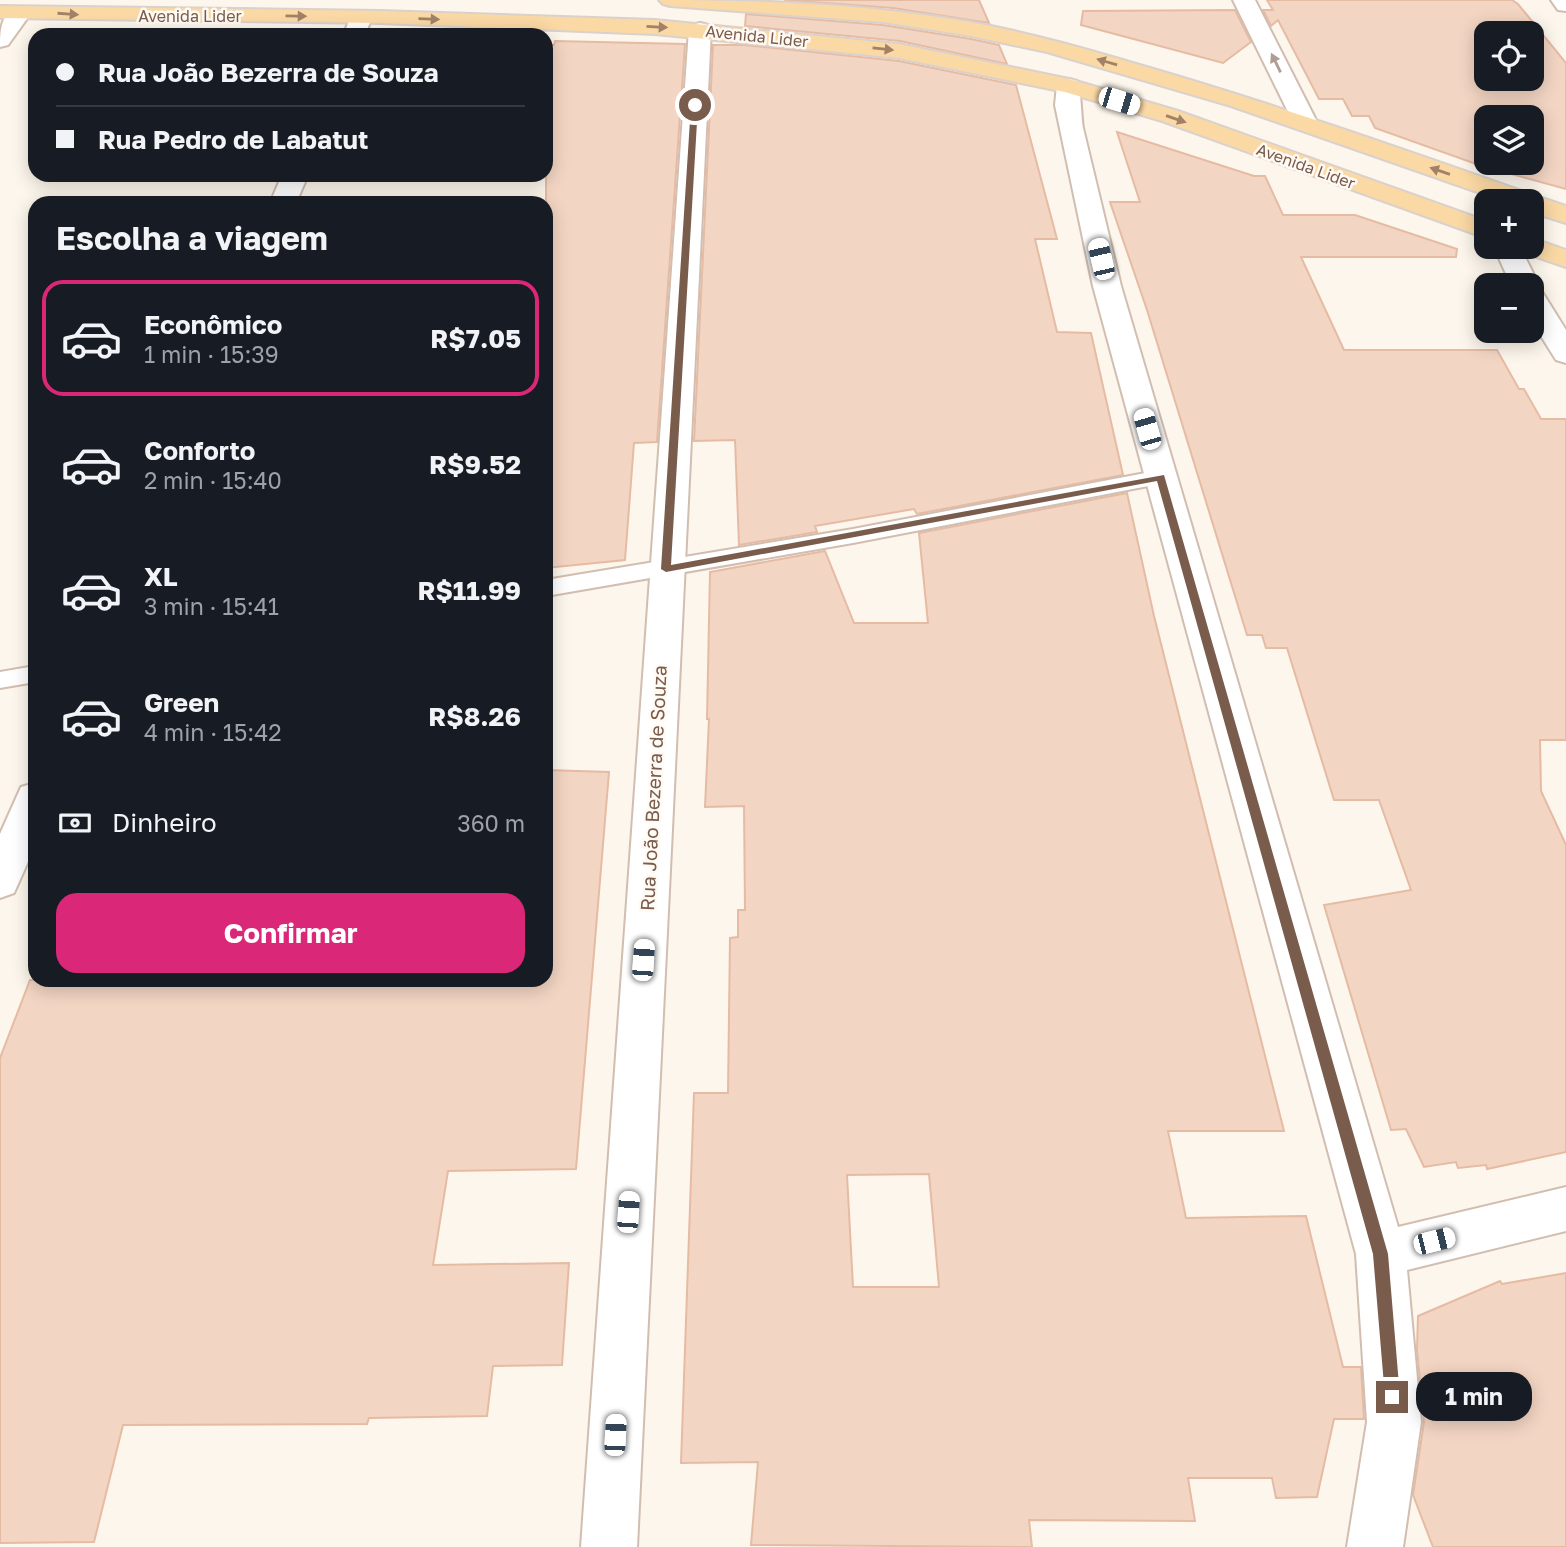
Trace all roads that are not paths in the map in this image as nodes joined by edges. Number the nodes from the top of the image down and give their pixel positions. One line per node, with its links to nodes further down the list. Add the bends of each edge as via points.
1 (183, 0): 8 (main road)
2 (670, 0): 6 (main road, Avenida Lider)
3 (1244, 0): 12 (street, one-way to 3)
4 (1562, 0): 5 (street)
5 (1566, 5)
6 (687, 10): 9 (main road, Avenida Lider, one-way to 6); 11 (main road, Avenida Lider, one-way to 11); 12 (main road, Avenida Lider, one-way to 6, via 1051,46 971,29 883,16); 22 (street, Rua João Bezerra de Souza)
7 (10, 12): 8 (main road, Avenida Lider, one-way to 8); 10 (street)
8 (128, 16): 9 (main road, Avenida Lider, one-way to 9)
9 (357, 26)
10 (0, 40)
11 (1069, 86): 16 (main road, Avenida Lider, one-way to 16, via 1170,116); 21 (street, via 1070,128 1107,286)
12 (1306, 124): 13 (main road, Avenida Lider, one-way to 12)
13 (1492, 189)
14 (1544, 207): 15 (main road, Avenida Lider)
15 (1566, 215)
16 (1474, 226)
17 (1544, 251): 18 (main road)
18 (1566, 259)
19 (1544, 318): 20 (street)
20 (1566, 354)
21 (1161, 477): 22 (lane); 29 (street)
22 (666, 569): 23 (lane); 30 (street, Rua João Bezerra de Souza)
23 (553, 587)
24 (28, 675): 25 (lane)
25 (0, 680)
26 (28, 814): 27 (street)
27 (0, 882)
28 (1566, 1209): 29 (street)
29 (1381, 1254): 31 (street, via 1394,1422)
30 (608, 1547)
31 (1375, 1547)

